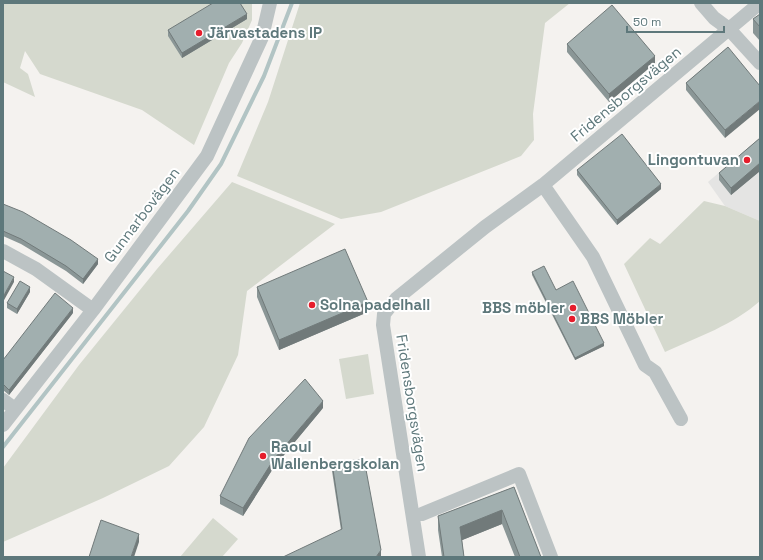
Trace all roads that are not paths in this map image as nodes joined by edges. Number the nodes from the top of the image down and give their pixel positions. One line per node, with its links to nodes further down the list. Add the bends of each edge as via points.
1 (270, 3): 8 (street, Gunnarbovägen, via 262,37 207,156)
2 (701, 3): 4 (street, via 714,18)
3 (760, 3): 4 (street, Fridensborgsvägen)
4 (730, 29): 5 (street); 6 (street, Fridensborgsvägen)
5 (760, 63)
6 (543, 185): 11 (street, via 593,257 645,365 655,372); 14 (street, Fridensborgsvägen, via 485,227 396,299 384,314 384,333)
7 (3, 251): 8 (street, via 36,269)
8 (92, 310): 10 (street, Gunnarbovägen)
9 (3, 400): 10 (street)
10 (15, 410): 12 (street, Gunnarbovägen)
11 (681, 419)
12 (3, 425)
13 (422, 514): 15 (street, via 520,474)
14 (419, 557)
15 (551, 557)

